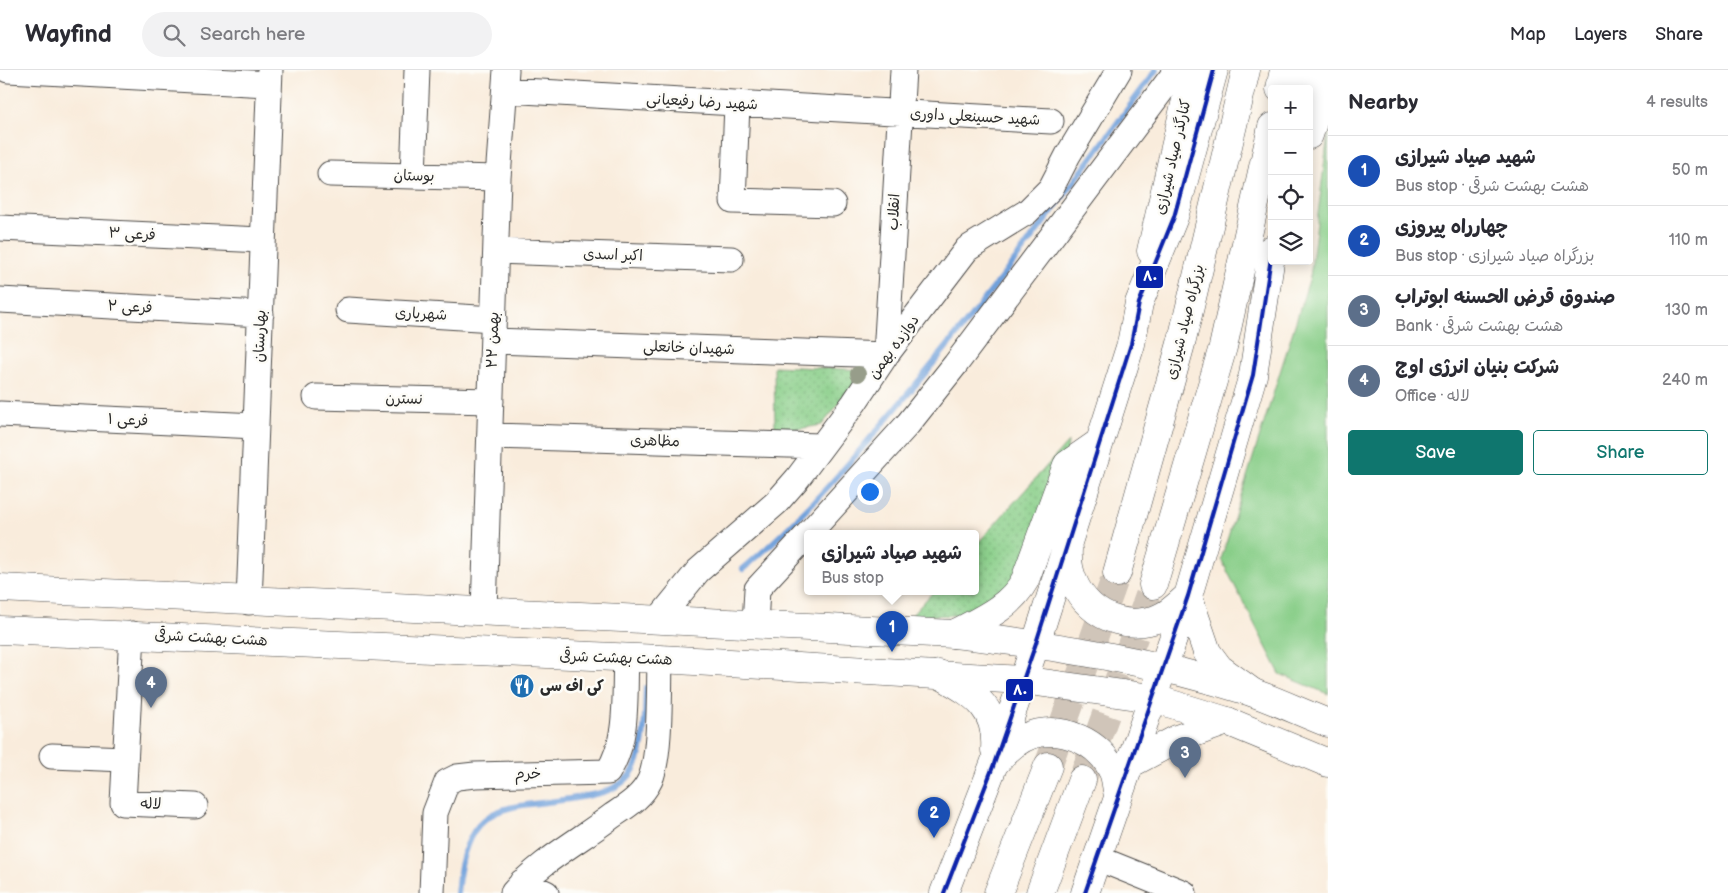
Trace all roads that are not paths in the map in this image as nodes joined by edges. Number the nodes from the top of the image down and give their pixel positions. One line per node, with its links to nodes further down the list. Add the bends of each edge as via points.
1 (8, 70): 12 (street)
2 (416, 70): 22 (street)
3 (902, 70): 17 (street, انقلاب)
4 (1119, 70): 37 (street, دوازده بهمن, via 1051,188 1027,212 967,249)
5 (1177, 70): 46 (street, via 955,365 908,424)
6 (1193, 70): 32 (main road, کنارگذر صیاد شیرازی)
7 (1214, 70): 32 (main road, via 1174,217)
8 (1246, 70): 49 (main road, بزرگراه صیاد شیرازی, via 1182,340)
9 (1284, 70): 14 (main road)
10 (1311, 70): 15 (main road)
11 (1328, 76): 20 (main road)
12 (270, 77): 26 (street, بهارستان)
13 (506, 80): 16 (street, شهید رضا رفیعیانی); 23 (street, ۲۲ بهمن)
14 (1281, 85)
15 (1307, 85)
16 (737, 105): 17 (street, شهید رضا رفیعیانی); 24 (street, via 733,201)
17 (900, 113): 18 (street, شهید حسینعلی داوری); 37 (street, انقلاب)
18 (1051, 121)
19 (1271, 130): 50 (main road, via 1223,347)
20 (1311, 130)
21 (330, 174): 22 (street, بوستان)
22 (413, 176): 23 (street, بوستان)
23 (498, 178): 27 (street, ۲۲ بهمن)
24 (833, 204)
25 (0, 228): 26 (street, فرعی ۳)
26 (264, 240): 35 (street, بهارستان)
27 (496, 252): 28 (street, اکبر اسدی); 36 (street, ۲۲ بهمن)
28 (731, 258)
29 (1270, 265): 38 (main road)
30 (1277, 265): 38 (main road)
31 (0, 300): 35 (street, فرعی ۲)
32 (1139, 303): 44 (main road, via 1131,344)
33 (348, 310): 36 (street, شهریاری)
34 (0, 317): 35 (street, فرعی ۲)
35 (260, 322): 42 (street, بهارستان)
36 (493, 330): 37 (street, شهیدان خانعلی); 40 (street, ۲۲ بهمن)
37 (886, 355): 45 (street, دوازده بهمن, via 854,404)
38 (1253, 374): 52 (main road)
39 (316, 397): 40 (street, نسترن)
40 (491, 401): 43 (street, ۲۲ بهمن)
41 (0, 414): 42 (street, فرعی ۱)
42 (256, 426): 53 (street, بهارستان)
43 (490, 436): 45 (street, مظاهری); 54 (street, ۲۲ بهمن)
44 (1100, 442): 48 (main road); 59 (main road, via 1067,465 1017,594 997,610)
45 (820, 446): 55 (street, دوازده بهمن, via 811,462 776,503 698,571)
46 (811, 530)
47 (804, 537): 56 (street, via 757,589)
48 (1068, 540): 52 (main road, via 1067,563 1073,585 1086,604 1105,617 1127,623 1150,621 1171,612); 60 (main road)
49 (1117, 573)
50 (1152, 585)
51 (0, 588): 53 (main road)
52 (1188, 596): 63 (main road); 66 (main road, via 1207,652 1219,668)
53 (249, 602): 54 (main road)
54 (484, 611): 55 (main road)
55 (658, 620): 56 (main road)
56 (755, 625): 59 (main road)
57 (0, 630): 58 (main road, هشت بهشت شرقی)
58 (132, 634): 61 (main road, هشت بهشت شرقی); 71 (street, لاله)
59 (954, 634): 60 (main road)
60 (1036, 643): 63 (main road); 65 (main road)
61 (626, 658): 62 (main road, هشت بهشت شرقی); 81 (street, خرم, via 623,729 618,756 608,772 475,775 447,782 435,813)
62 (660, 659): 64 (main road, هشت بهشت شرقی); 80 (street, via 657,743 651,779 641,795 540,867)
63 (1162, 667): 66 (main road); 67 (main road)
64 (939, 674): 65 (main road, هشت بهشت شرقی); 72 (main road, via 965,688 990,712 996,735)
65 (1022, 680): 67 (main road, هشت بهشت شرقی); 72 (main road)
66 (1252, 692): 69 (main road)
67 (1152, 698): 68 (main road, هشت بهشت شرقی); 73 (main road)
68 (1227, 721): 73 (main road, via 1177,739); 74 (main road, هشت بهشت شرقی)
69 (1328, 724)
70 (52, 756): 71 (street)
71 (125, 758): 78 (street, لاله, via 123,803)
72 (994, 764): 77 (main road, via 1010,746 1031,735 1056,732 1079,738 1099,752 1113,772); 83 (main road)
73 (1130, 764): 77 (main road)
74 (1328, 764)
75 (1048, 766): 84 (main road)
76 (1082, 780): 85 (main road)
77 (1118, 795): 79 (main road)
78 (195, 806)
79 (1097, 858): 86 (main road); 87 (street)
80 (518, 888): 82 (street)
81 (432, 893)
82 (546, 893)
83 (944, 893)
84 (998, 893)
85 (1040, 893)
86 (1085, 893)
87 (1184, 893)

